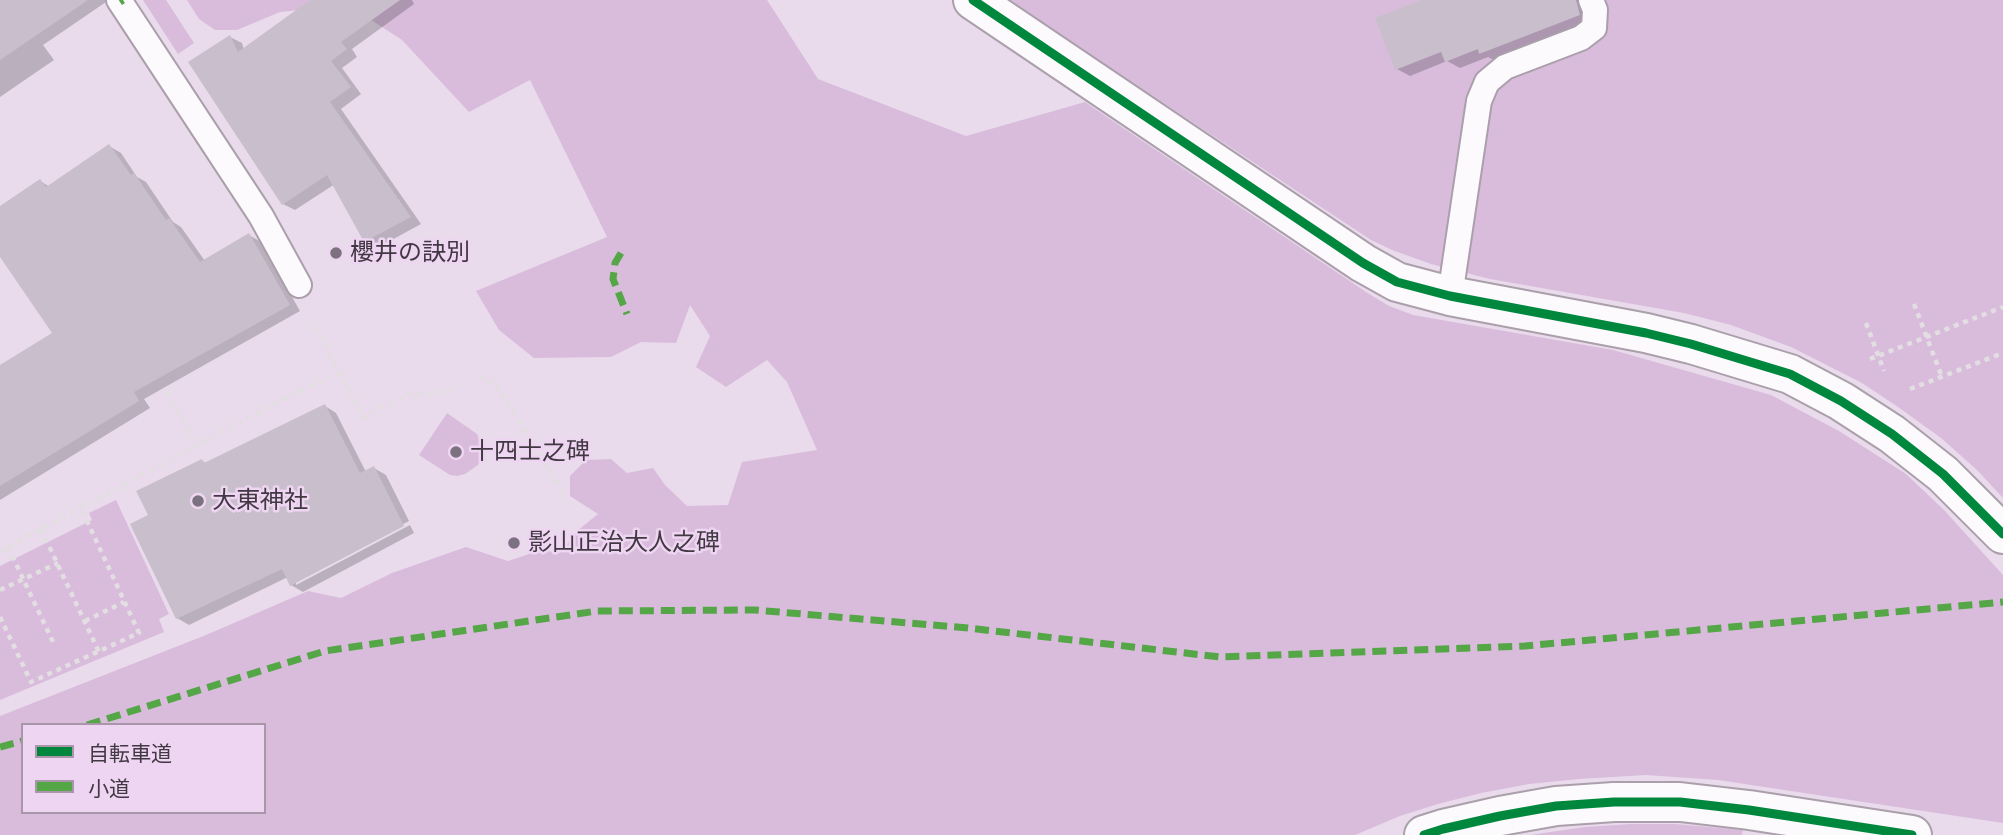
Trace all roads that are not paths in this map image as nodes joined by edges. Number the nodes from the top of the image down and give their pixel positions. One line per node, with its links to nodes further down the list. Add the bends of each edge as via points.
1 (119, 0): 4 (lane, via 261,216)
2 (972, 0): 5 (street, via 1363,263 1397,282)
3 (1591, 0): 5 (lane, via 1594,28 1581,38 1505,67 1487,82 1479,102)
4 (299, 285)
5 (1450, 296): 6 (street, via 1646,333 1790,374 1892,434 1942,474)
6 (2003, 534)
7 (1424, 835): 8 (street, via 1545,808 1681,802)
8 (1912, 835)

